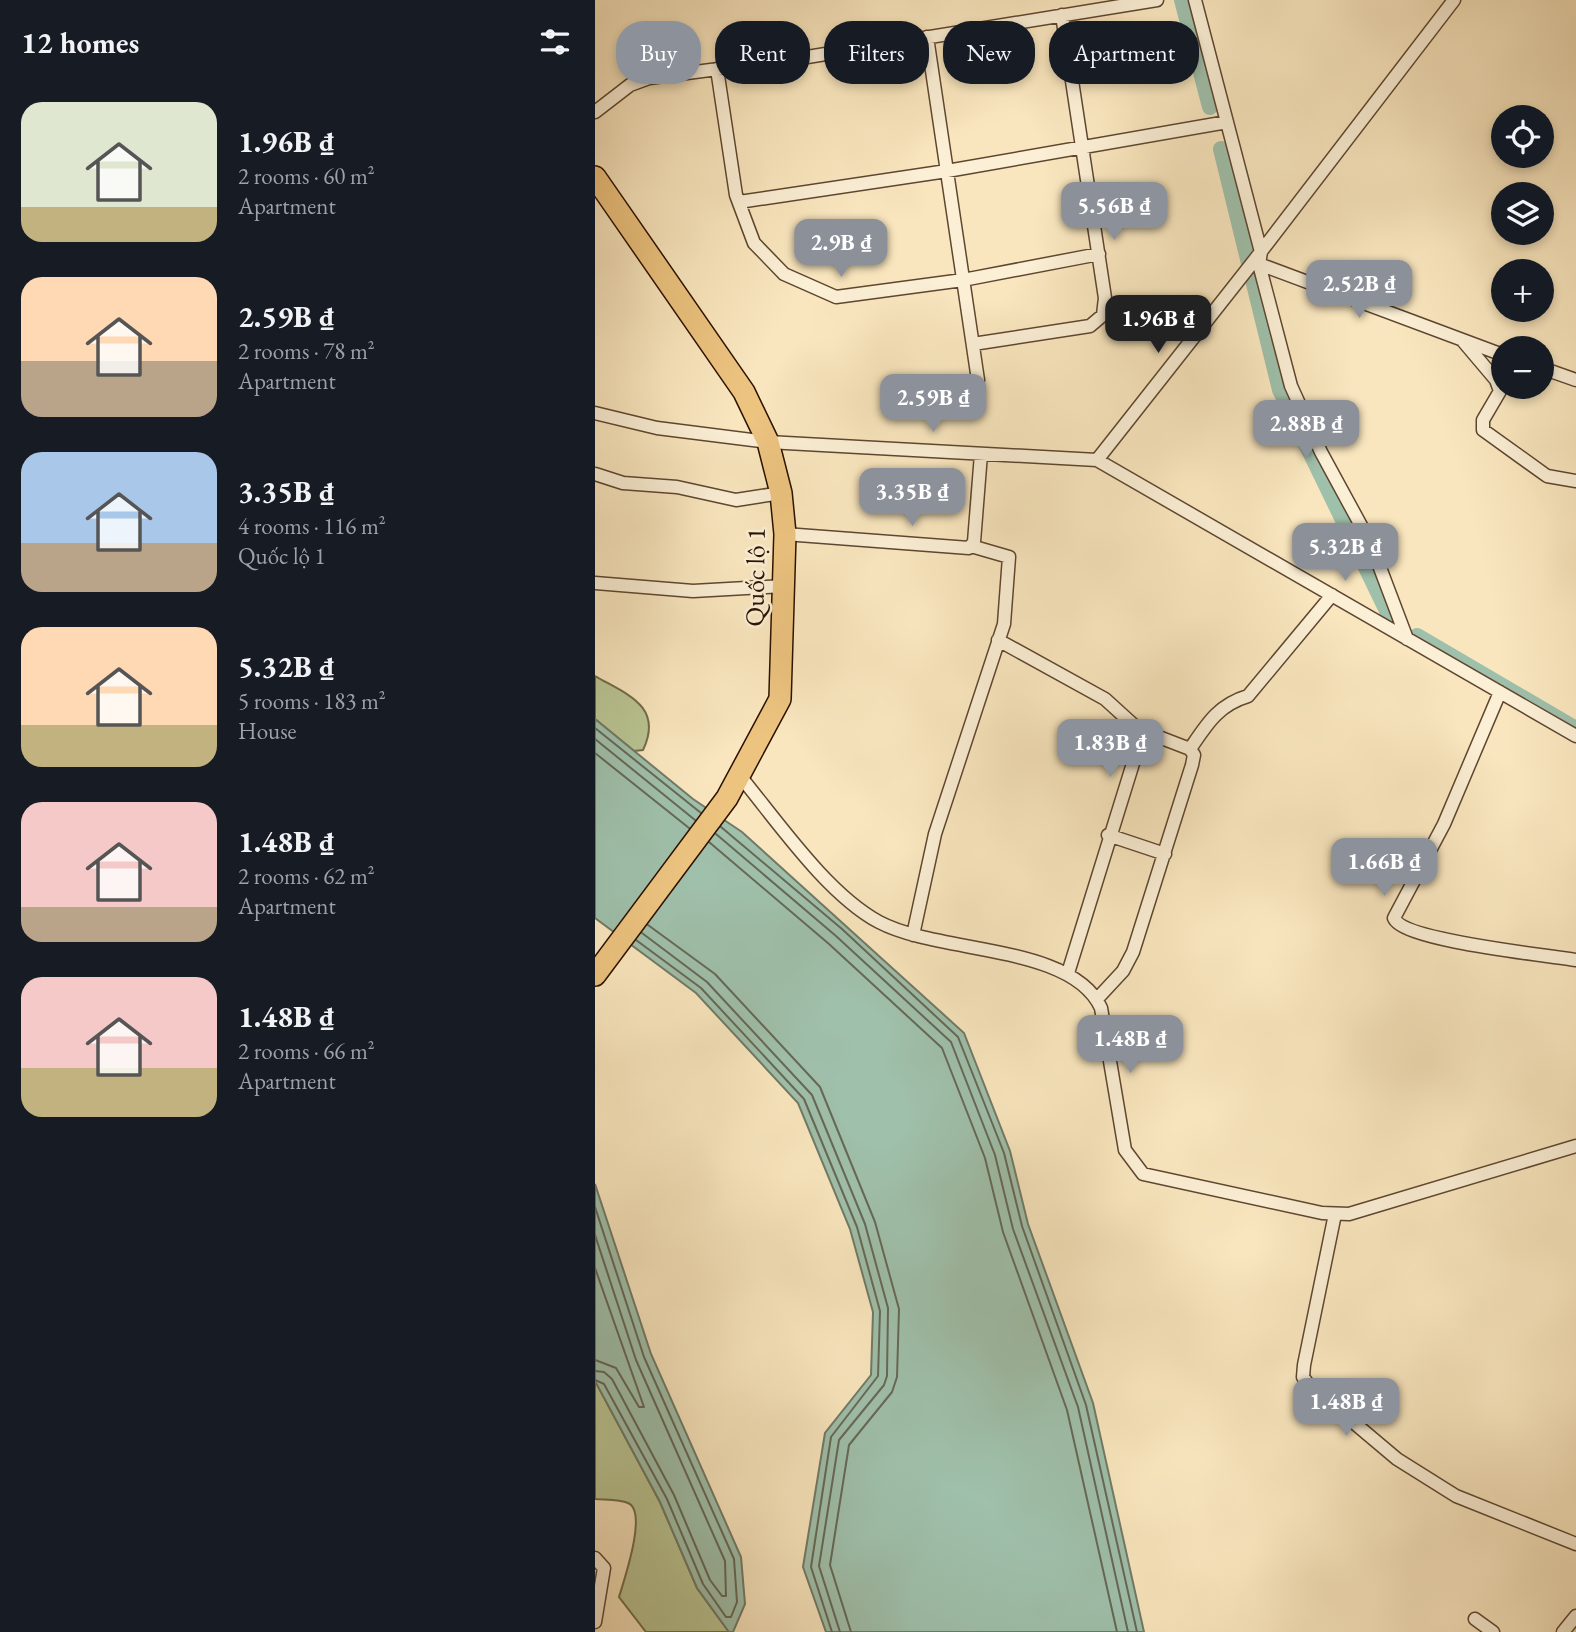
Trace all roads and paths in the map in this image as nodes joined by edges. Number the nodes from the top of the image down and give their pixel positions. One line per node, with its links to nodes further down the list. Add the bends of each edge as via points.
1 (1157, 0): 4 (street)
2 (1195, 0): 10 (street)
3 (1454, 0): 16 (street)
4 (1062, 15): 5 (street); 11 (street)
5 (929, 37)
6 (929, 50): 12 (street)
7 (715, 69): 9 (street, via 649,78 630,85)
8 (719, 84): 14 (street)
9 (595, 112)
10 (1227, 122): 11 (street); 16 (street)
11 (1083, 148): 12 (street); 15 (street)
12 (947, 171): 14 (street); 17 (street)
13 (595, 177): 25 (main road, Quốc lộ 1, via 744,391)
14 (739, 202): 17 (street, via 754,243 784,274 835,297)
15 (1099, 254): 17 (street); 19 (street, via 1103,315 1090,326)
16 (1255, 263): 18 (street); 27 (street); 36 (street, via 1291,386 1371,544)
17 (963, 281): 19 (street)
18 (1464, 341): 20 (street); 29 (street, via 1500,391 1483,420 1483,430 1547,476)
19 (973, 344): 22 (street)
20 (1491, 351)
21 (1554, 372): 23 (street)
22 (978, 380)
23 (1576, 380)
24 (595, 413): 25 (street, via 657,428)
25 (768, 442): 26 (street); 30 (main road, Quốc lộ 1)
26 (981, 454): 27 (street); 32 (street)
27 (1097, 460): 35 (street)
28 (595, 474): 30 (street, via 623,483 677,487 736,500)
29 (1576, 481)
30 (781, 493): 31 (main road, Quốc lộ 1)
31 (785, 534): 32 (street); 34 (main road, Quốc lộ 1)
32 (971, 546): 37 (street, via 1009,557 1005,624)
33 (595, 583): 34 (street, via 693,591)
34 (784, 586): 42 (main road, Quốc lộ 1, via 781,699)
35 (1332, 595): 36 (street); 41 (street, via 1248,696 1217,710)
36 (1407, 639): 38 (street)
37 (998, 640): 39 (street, via 1105,699); 45 (street, via 935,834)
38 (1500, 692): 40 (street); 46 (street, via 1444,824 1394,918 1401,928 1452,942)
39 (1138, 729): 41 (street); 43 (street, via 1135,757)
40 (1576, 736)
41 (1190, 749): 44 (street, via 1192,765)
42 (740, 776): 45 (street, via 822,877 879,922); 48 (main road, Quốc lộ 1)
43 (1108, 835): 44 (street); 47 (street)
44 (1165, 854): 49 (street, via 1129,962)
45 (913, 935): 47 (street)
46 (1576, 960)
47 (1067, 973): 49 (street)
48 (595, 975)
49 (1097, 999): 51 (street, via 1125,1150 1136,1168 1152,1178)
50 (1576, 1146): 51 (street, via 1367,1209)
51 (1335, 1214): 52 (street, via 1304,1365 1308,1384 1397,1459 1456,1496)
52 (1576, 1544)
53 (595, 1558): 56 (street, via 604,1568)
54 (1576, 1616): 58 (street)
55 (1475, 1619): 57 (street)
56 (595, 1622)
57 (1493, 1632)
58 (1563, 1632)

